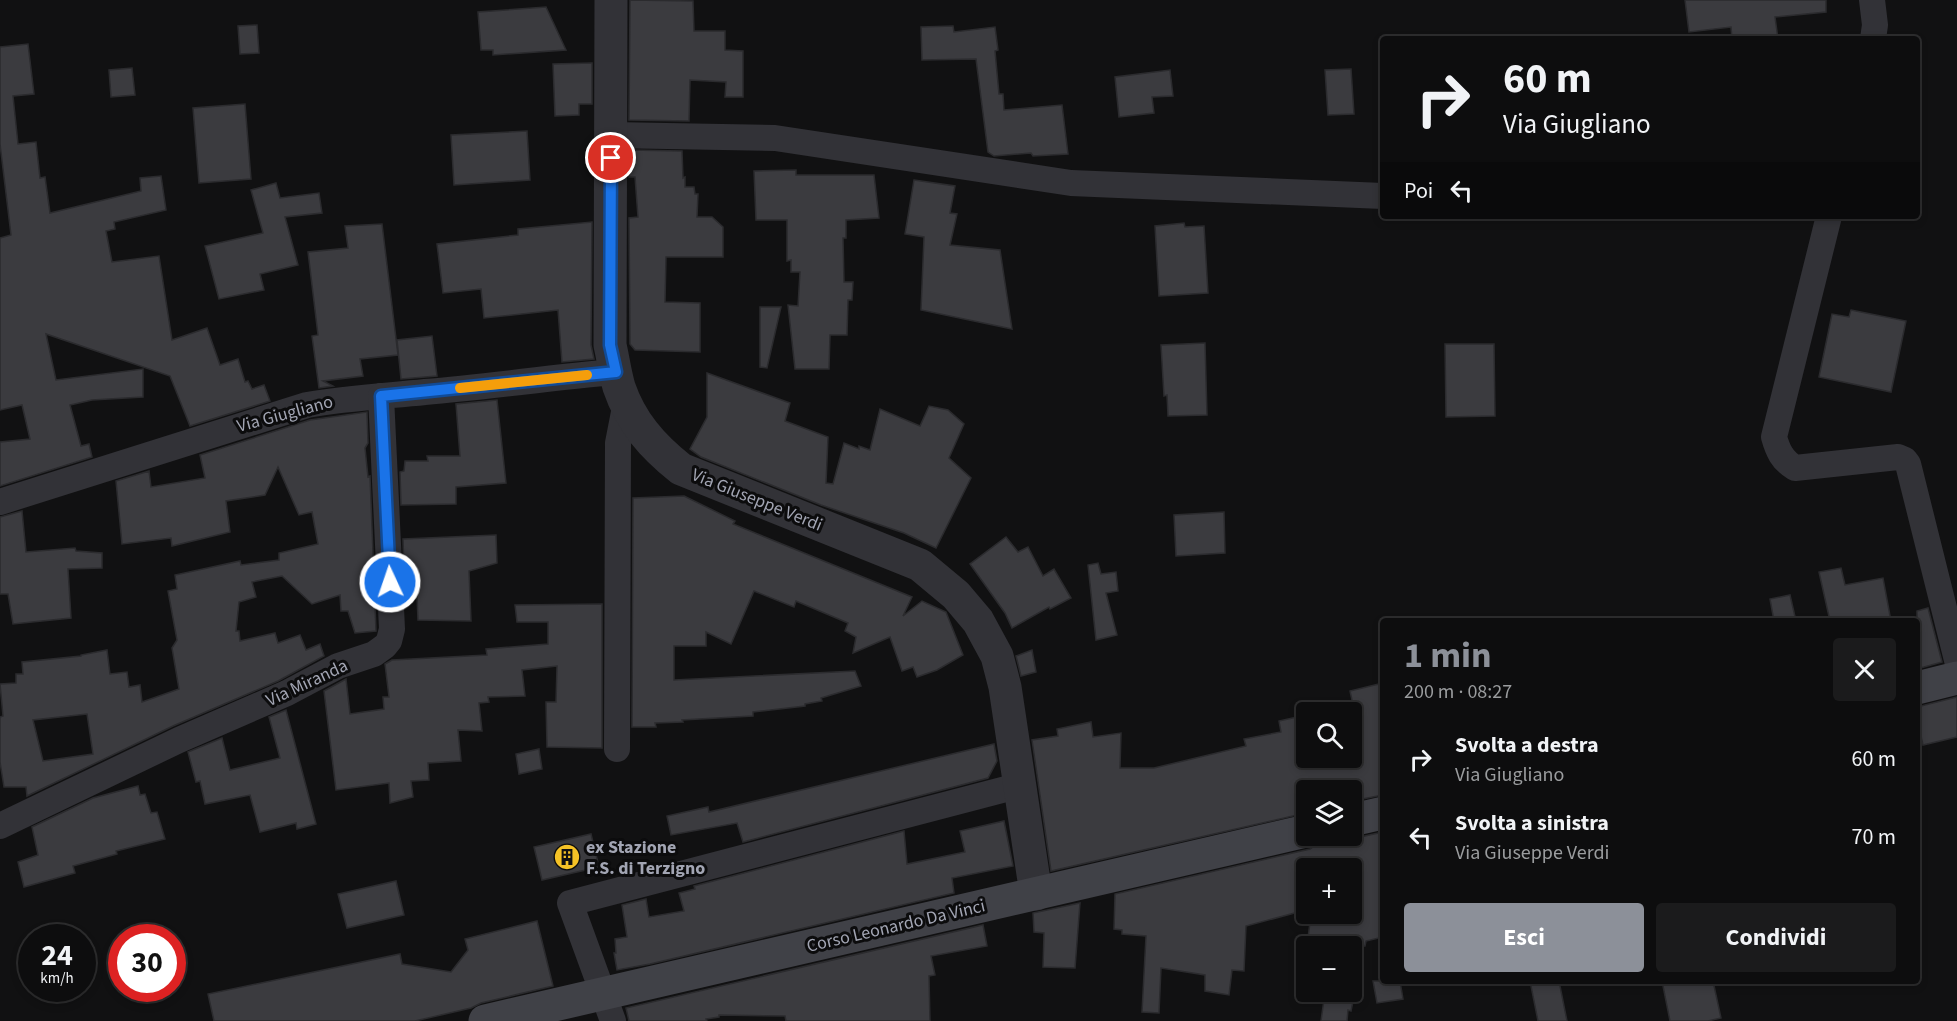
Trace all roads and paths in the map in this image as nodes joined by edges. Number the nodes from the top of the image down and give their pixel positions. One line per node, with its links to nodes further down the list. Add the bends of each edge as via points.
1 (611, 0): 4 (street, Via Giuseppe Verdi)
2 (1872, 0): 3 (street)
3 (1873, 36)
4 (611, 135): 5 (street, via 775,138 1071,183); 7 (street, Via Giuseppe Verdi, via 610,345)
5 (1380, 196)
6 (1828, 219): 10 (street, via 1774,436 1778,450 1795,468 1905,460)
7 (621, 387): 8 (street, Via Giugliano); 13 (street); 14 (street, Via Giuseppe Verdi, via 636,424 658,451 681,469 920,565 956,595 978,621 997,656)
8 (381, 396): 9 (street, Via Giugliano, via 307,405); 17 (street, Via Miranda, via 392,629 385,646)
9 (0, 502)
10 (1957, 660)
11 (1957, 678): 12 (main road)
12 (1920, 687)
13 (616, 748)
14 (1021, 785): 19 (street, Via Giuseppe Verdi); 20 (street, via 570,903)
15 (1380, 814): 16 (main road)
16 (1362, 818)
17 (0, 826)
18 (1296, 833): 19 (main road, Corso Leonardo Da Vinci)
19 (1036, 894): 20 (main road, Corso Leonardo Da Vinci)
20 (609, 1007): 21 (main road, Corso Leonardo Da Vinci)
21 (485, 1021)

